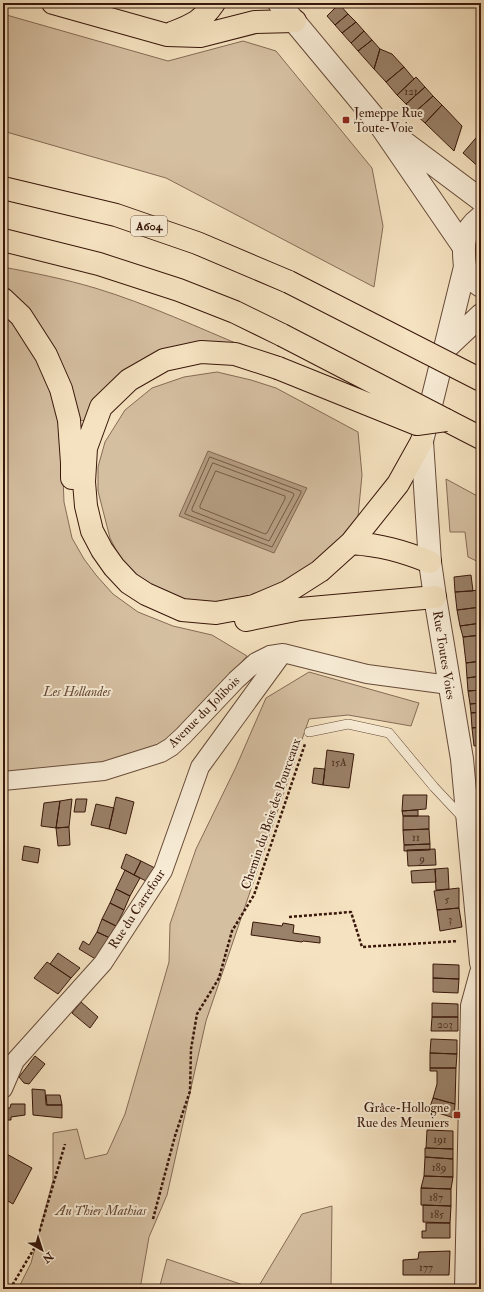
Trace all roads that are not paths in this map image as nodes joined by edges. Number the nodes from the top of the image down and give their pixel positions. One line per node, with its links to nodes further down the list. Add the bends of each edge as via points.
1 (53, 3): 5 (highway)
2 (214, 3): 5 (highway, via 196,23)
3 (279, 3): 4 (street)
4 (295, 21): 5 (highway, via 254,22 200,36); 6 (street)
5 (167, 35)
6 (378, 122): 8 (street); 11 (street)
7 (3, 188): 16 (highway, A604, bridge, via 116,215 197,243 289,282)
8 (481, 200)
9 (481, 217): 11 (street, Rue Toutes Voies, via 468,230)
10 (3, 240): 17 (highway, bridge, via 99,264 179,290 235,312)
11 (464, 257): 12 (street, via 474,281); 15 (street, Rue Toutes Voies)
12 (481, 286)
13 (3, 299): 22 (highway, via 21,316 42,348 61,389 68,420 75,516 83,538 106,576 123,592 142,605 177,620 196,625 216,626 300,609)
14 (481, 315): 15 (street)
15 (446, 348): 19 (street, Rue Toutes Voies)
16 (481, 380)
17 (446, 420): 18 (highway); 20 (highway, bridge, via 417,424 278,368 235,354 201,352 164,360 129,380 101,407 86,448 84,482 92,531 114,567 129,583 146,594 182,610 216,613 254,606 287,592 320,571)
18 (481, 438)
19 (422, 441): 20 (highway, via 398,484); 21 (street, Rue Toutes Voies)
20 (351, 543): 21 (highway, via 373,544)
21 (430, 562): 22 (street, Rue Toutes Voies)
22 (435, 597): 24 (street, Rue Toutes Voies)
23 (283, 653): 24 (street, via 367,674); 26 (street, Avenue du Jolibois, via 270,655 256,662 183,736 161,753 104,771); 30 (street, Rue du Carrefour, via 200,767 163,871 103,963 15,1061)
24 (449, 685): 27 (street, Rue Toutes Voies, via 462,759)
25 (309, 732): 27 (lane, via 348,724 389,733)
26 (3, 781)
27 (468, 823): 28 (street, Rue Toutes Voies)
28 (481, 963)
29 (481, 973): 31 (street, via 472,1006)
30 (3, 1089)
31 (466, 1289)

